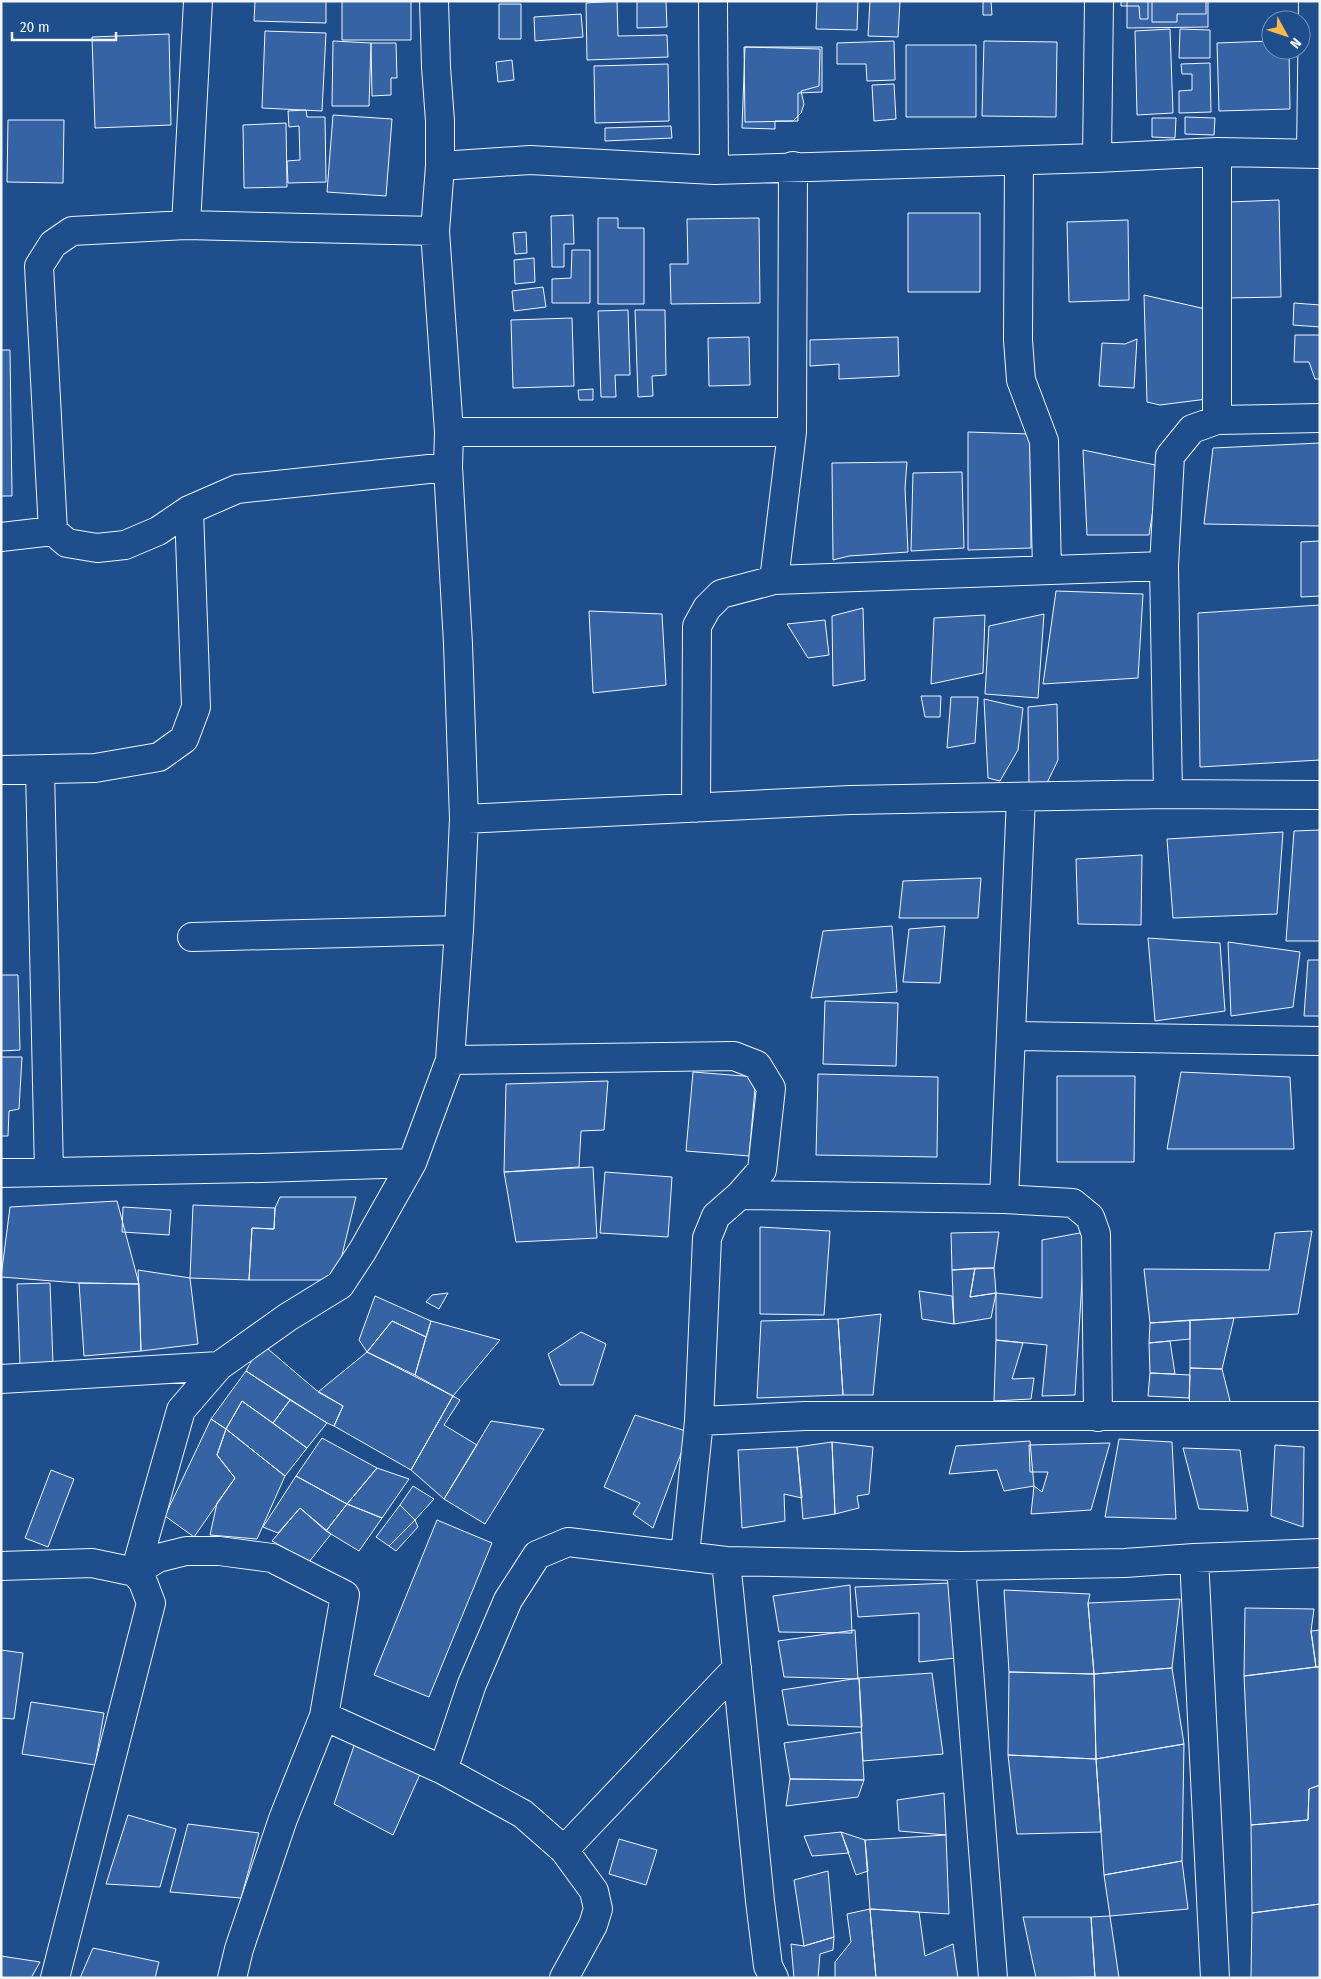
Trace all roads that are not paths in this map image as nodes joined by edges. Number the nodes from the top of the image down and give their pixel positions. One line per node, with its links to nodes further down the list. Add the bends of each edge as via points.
1 (198, 1): 13 (street)
2 (434, 1): 10 (street)
3 (713, 1): 12 (street)
4 (1099, 1): 8 (street)
5 (1313, 1): 7 (street)
6 (1217, 152): 7 (street); 8 (street); 16 (street)
7 (1316, 154)
8 (1097, 158): 9 (street)
9 (1020, 160): 11 (street); 24 (street, via 1020,380 1044,441)
10 (440, 166): 12 (street, via 530,160); 14 (street)
11 (794, 166): 12 (street); 18 (street)
12 (714, 170)
13 (186, 225): 14 (street); 21 (street, via 72,231 53,244 40,266)
14 (435, 231): 17 (street)
15 (1320, 418): 16 (street)
16 (1216, 420): 23 (street, via 1192,429 1170,456)
17 (448, 432): 18 (street); 19 (street)
18 (792, 432): 25 (street)
19 (448, 467): 20 (street, via 237,489); 32 (street)
20 (189, 510): 21 (street, via 158,531 125,545 97,548 67,544); 27 (street, via 196,707 184,739 159,757 95,768)
21 (53, 531): 22 (street)
22 (1, 537)
23 (1164, 566): 24 (street); 28 (street)
24 (1047, 570): 25 (street)
25 (774, 580): 31 (street, via 721,594 706,608 697,626)
26 (1, 770): 27 (street)
27 (40, 770): 39 (street)
28 (1168, 794): 29 (street); 30 (street)
29 (1320, 795)
30 (1021, 797): 31 (street, via 850,800); 35 (street)
31 (696, 808): 32 (street)
32 (464, 819): 33 (street)
33 (459, 930): 34 (street); 37 (street)
34 (192, 937)
35 (1011, 1036): 36 (street); 42 (street)
36 (1320, 1041)
37 (450, 1060): 38 (street); 41 (street, via 734,1056 757,1065 771,1088 762,1170)
38 (412, 1162): 39 (street); 43 (street, via 340,1285)
39 (49, 1172): 40 (street)
40 (1, 1173)
41 (740, 1195): 42 (street); 47 (street, via 716,1216 707,1238)
42 (1004, 1198): 46 (street, via 1073,1203 1090,1217 1096,1234)
43 (219, 1366): 44 (street); 54 (street, via 181,1410)
44 (1, 1379)
45 (1320, 1416): 46 (street)
46 (1098, 1417): 47 (street, via 804,1416)
47 (699, 1421): 49 (street)
48 (1320, 1553): 50 (street)
49 (686, 1555): 51 (street); 57 (street, via 568,1542 537,1555 508,1600 472,1684)
50 (1194, 1558): 53 (street, via 1125,1563); 64 (street)
51 (726, 1561): 53 (street); 55 (street)
52 (1, 1566): 54 (street, via 92,1563)
53 (961, 1566): 63 (street)
54 (135, 1572): 56 (street, via 158,1558 186,1551 219,1551 272,1558 345,1595); 59 (street, via 151,1603)
55 (737, 1668): 58 (street); 62 (street, via 760,1901 768,1966)
56 (324, 1716): 57 (street); 60 (street, via 283,1819)
57 (442, 1770): 58 (street, via 523,1814)
58 (564, 1850): 61 (street, via 594,1891 598,1908 593,1925)
59 (55, 1978)
60 (232, 1978)
61 (564, 1978)
62 (774, 1978)
63 (993, 1978)
64 (1215, 1978)

